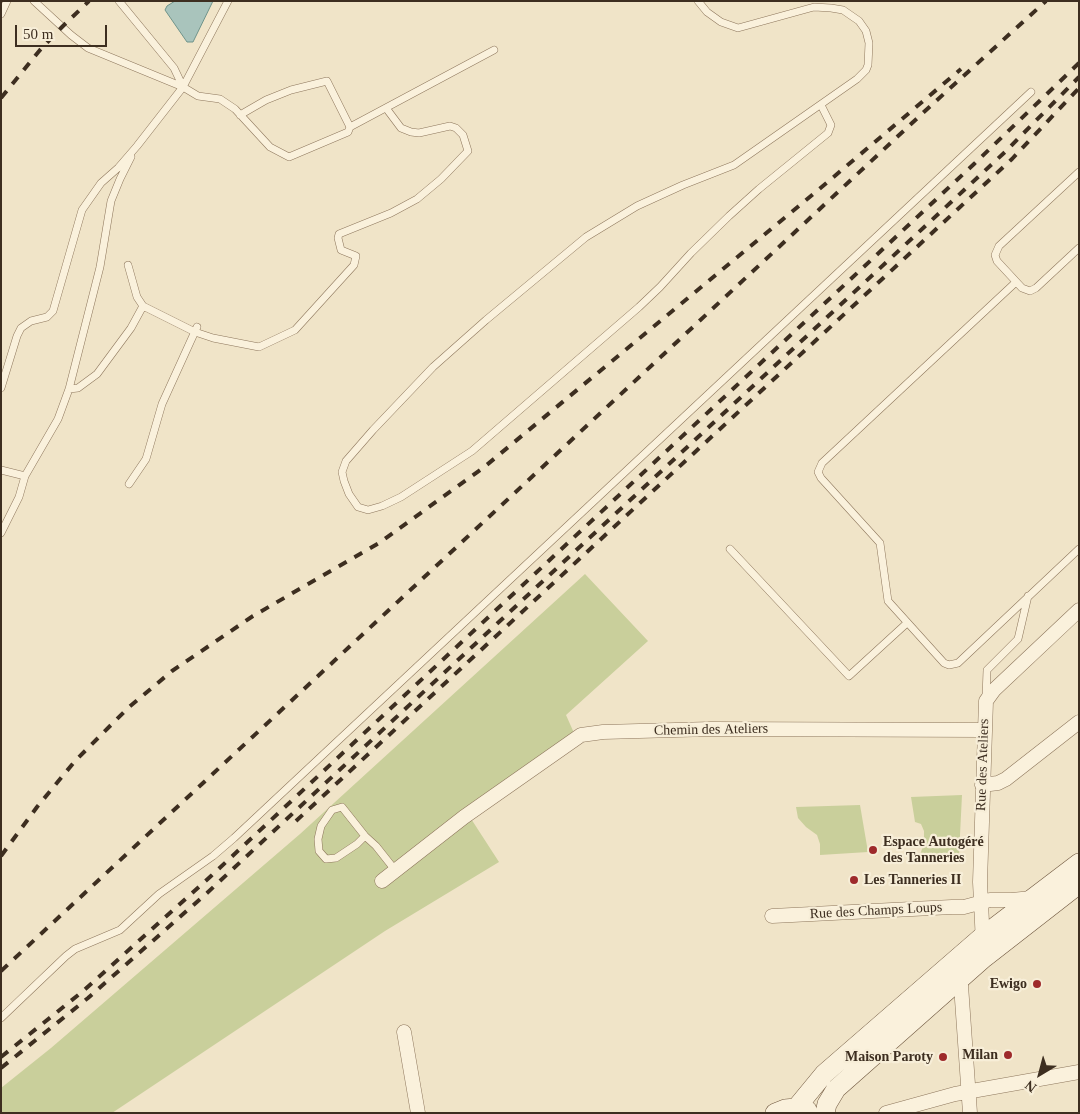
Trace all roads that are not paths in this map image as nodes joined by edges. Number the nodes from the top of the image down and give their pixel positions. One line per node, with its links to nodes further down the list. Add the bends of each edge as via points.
1 (8, 1): 6 (lane)
2 (34, 1): 8 (lane, via 88,48)
3 (119, 1): 8 (lane, via 174,68)
4 (228, 1): 8 (lane)
5 (698, 1): 10 (lane, via 721,22 738,28 814,7 843,10 854,17 868,35 868,64 862,75)
6 (1, 14)
7 (494, 50): 11 (lane)
8 (182, 87): 12 (lane, via 198,96 220,99); 14 (lane)
9 (1031, 92): 46 (lane, via 234,838 160,894 120,930 75,949)
10 (821, 105): 10 (lane, via 831,125 828,133 744,202 639,307 472,451 382,506 368,510 356,504 342,476 346,461 433,368 565,253 609,222 650,199 734,165)
11 (386, 108): 13 (lane); 20 (lane, via 401,128 411,132 450,126 458,129 468,151 442,179 417,199 339,234 341,250 356,256 354,265 295,330 259,347 213,338)
12 (240, 114): 13 (lane, via 270,147 289,158 348,132); 13 (lane, via 291,90 327,81)
13 (350, 127)
14 (137, 146): 21 (lane, via 101,183 82,210 53,311 47,318 31,321 21,328); 22 (lane, via 111,201 100,267)
15 (1079, 172): 18 (lane, via 996,249 995,258)
16 (1079, 248): 18 (lane, via 1033,290 1024,290)
17 (128, 265): 19 (lane, via 137,297)
18 (1016, 282): 31 (lane, via 818,468 821,478 880,543 888,601)
19 (143, 306): 20 (lane); 22 (lane, via 98,374 78,388)
20 (196, 330): 25 (lane, via 162,404 146,460)
21 (1, 388)
22 (69, 389): 24 (lane, via 51,433)
23 (1, 470): 24 (lane)
24 (25, 476): 26 (lane, via 16,506)
25 (129, 484)
26 (1, 533)
27 (730, 549): 31 (lane, via 849,676)
28 (1079, 549): 29 (lane)
29 (1028, 596): 31 (lane, via 958,663 952,665 944,662); 32 (lane, via 1018,639 987,670)
30 (1079, 610): 32 (street, Rue des Ateliers)
31 (907, 623)
32 (986, 701): 34 (street, Rue des Ateliers)
33 (1079, 722): 35 (street, via 1006,779)
34 (984, 730): 35 (street, Rue des Ateliers); 38 (street, Chemin des Ateliers, via 711,729 581,735)
35 (982, 784): 42 (street, Rue des Ateliers)
36 (365, 836): 36 (lane, via 342,807 332,810 321,826 319,851 326,859 336,858); 38 (lane)
37 (1079, 863): 41 (main road)
38 (395, 870): 39 (street, Chemin des Ateliers)
39 (382, 881)
40 (1079, 884): 45 (main road)
41 (1032, 898): 42 (street, Rue des Champs Loups); 44 (main road)
42 (980, 902): 43 (street, Rue des Champs Loups, via 952,908); 44 (street, Rue des Ateliers)
43 (772, 916)
44 (982, 936): 45 (main road)
45 (969, 962): 49 (street); 50 (main road, via 824,1074); 53 (main road, via 836,1089)
46 (1, 1018)
47 (404, 1032): 51 (street)
48 (1079, 1072): 49 (street)
49 (968, 1092): 54 (street); 55 (street)
50 (804, 1110): 52 (main road, via 785,1109)
51 (418, 1113)
52 (775, 1113)
53 (825, 1113)
54 (886, 1113)
55 (970, 1113)

